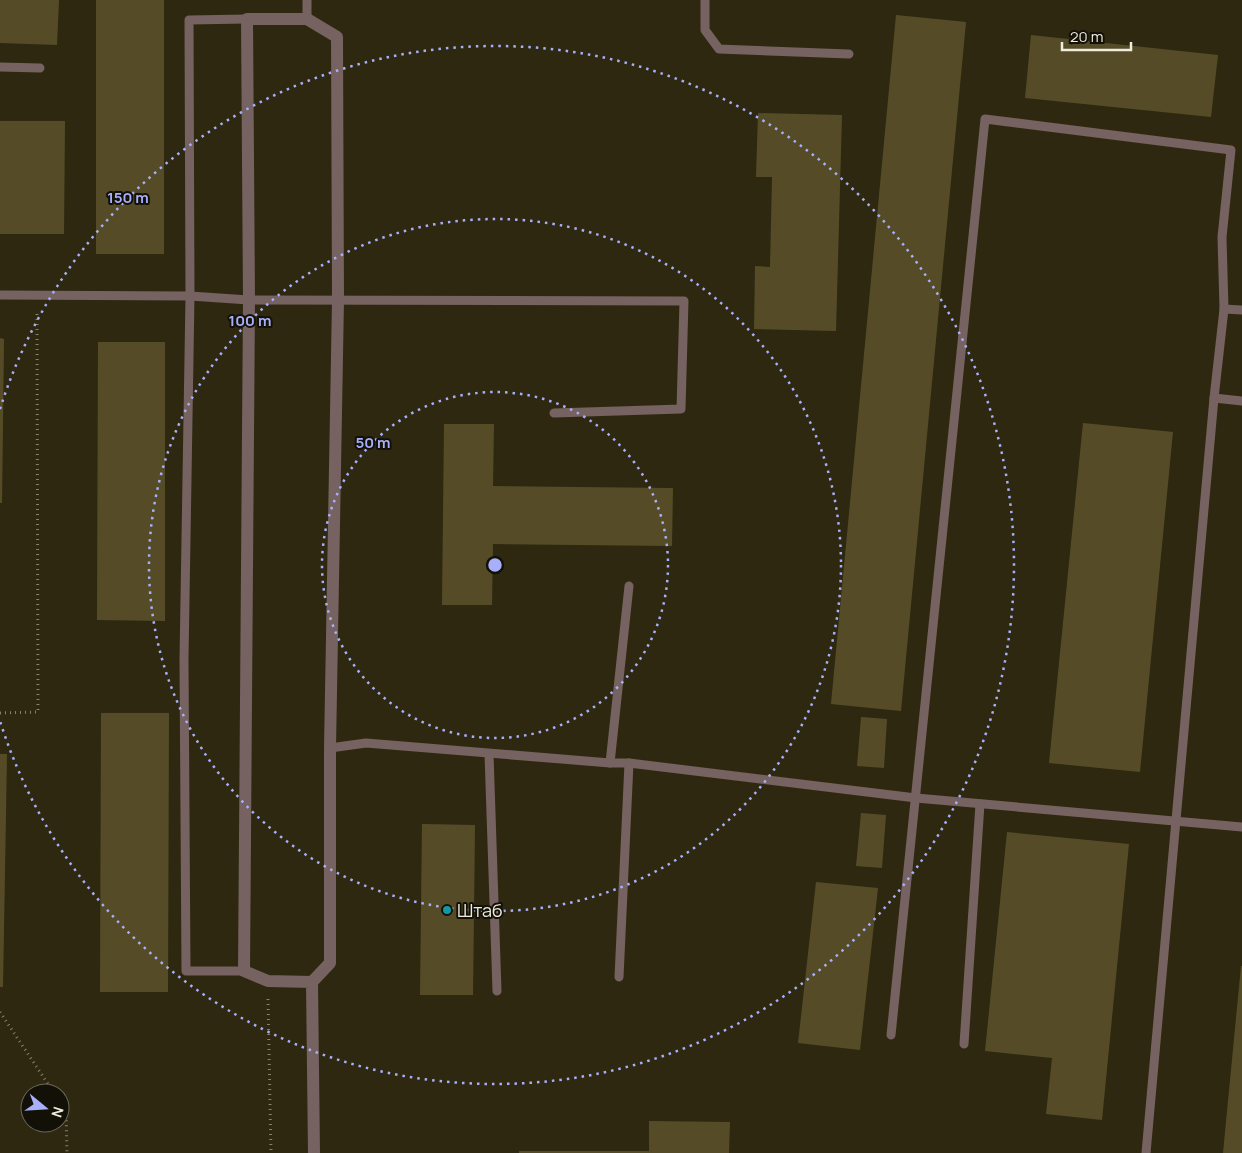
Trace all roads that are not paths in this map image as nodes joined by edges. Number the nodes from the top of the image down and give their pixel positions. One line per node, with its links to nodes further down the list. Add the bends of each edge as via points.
1 (307, 0): 4 (lane)
2 (705, 0): 5 (lane, via 705,30 719,49)
3 (247, 18): 4 (street); 9 (lane, via 189,20); 10 (street)
4 (307, 19): 11 (street, via 337,38)
5 (849, 54)
6 (0, 67): 7 (lane)
7 (40, 68)
8 (0, 295): 9 (lane)
9 (190, 296): 10 (lane); 26 (lane, via 184,660 186,971)
10 (248, 300): 11 (lane); 26 (street)
11 (338, 300): 16 (lane, via 684,300 681,409); 18 (street)
12 (1224, 309): 13 (lane); 14 (lane); 22 (lane, via 1222,237 1231,150 985,119)
13 (1242, 310)
14 (1214, 398): 15 (lane); 24 (lane)
15 (1242, 401)
16 (554, 413)
17 (629, 586): 20 (lane)
18 (330, 748): 19 (lane, via 366,743); 28 (street, via 330,963)
19 (489, 754): 20 (lane); 29 (lane)
20 (610, 763): 21 (lane)
21 (629, 763): 22 (lane); 27 (lane)
22 (916, 798): 23 (lane); 30 (lane)
23 (980, 804): 24 (lane); 31 (lane)
24 (1177, 821): 25 (lane); 33 (lane)
25 (1242, 827)
26 (244, 970): 28 (street, via 268,981)
27 (619, 977)
28 (312, 982): 32 (street)
29 (497, 991)
30 (891, 1035)
31 (964, 1044)
32 (314, 1153)
33 (1146, 1153)

